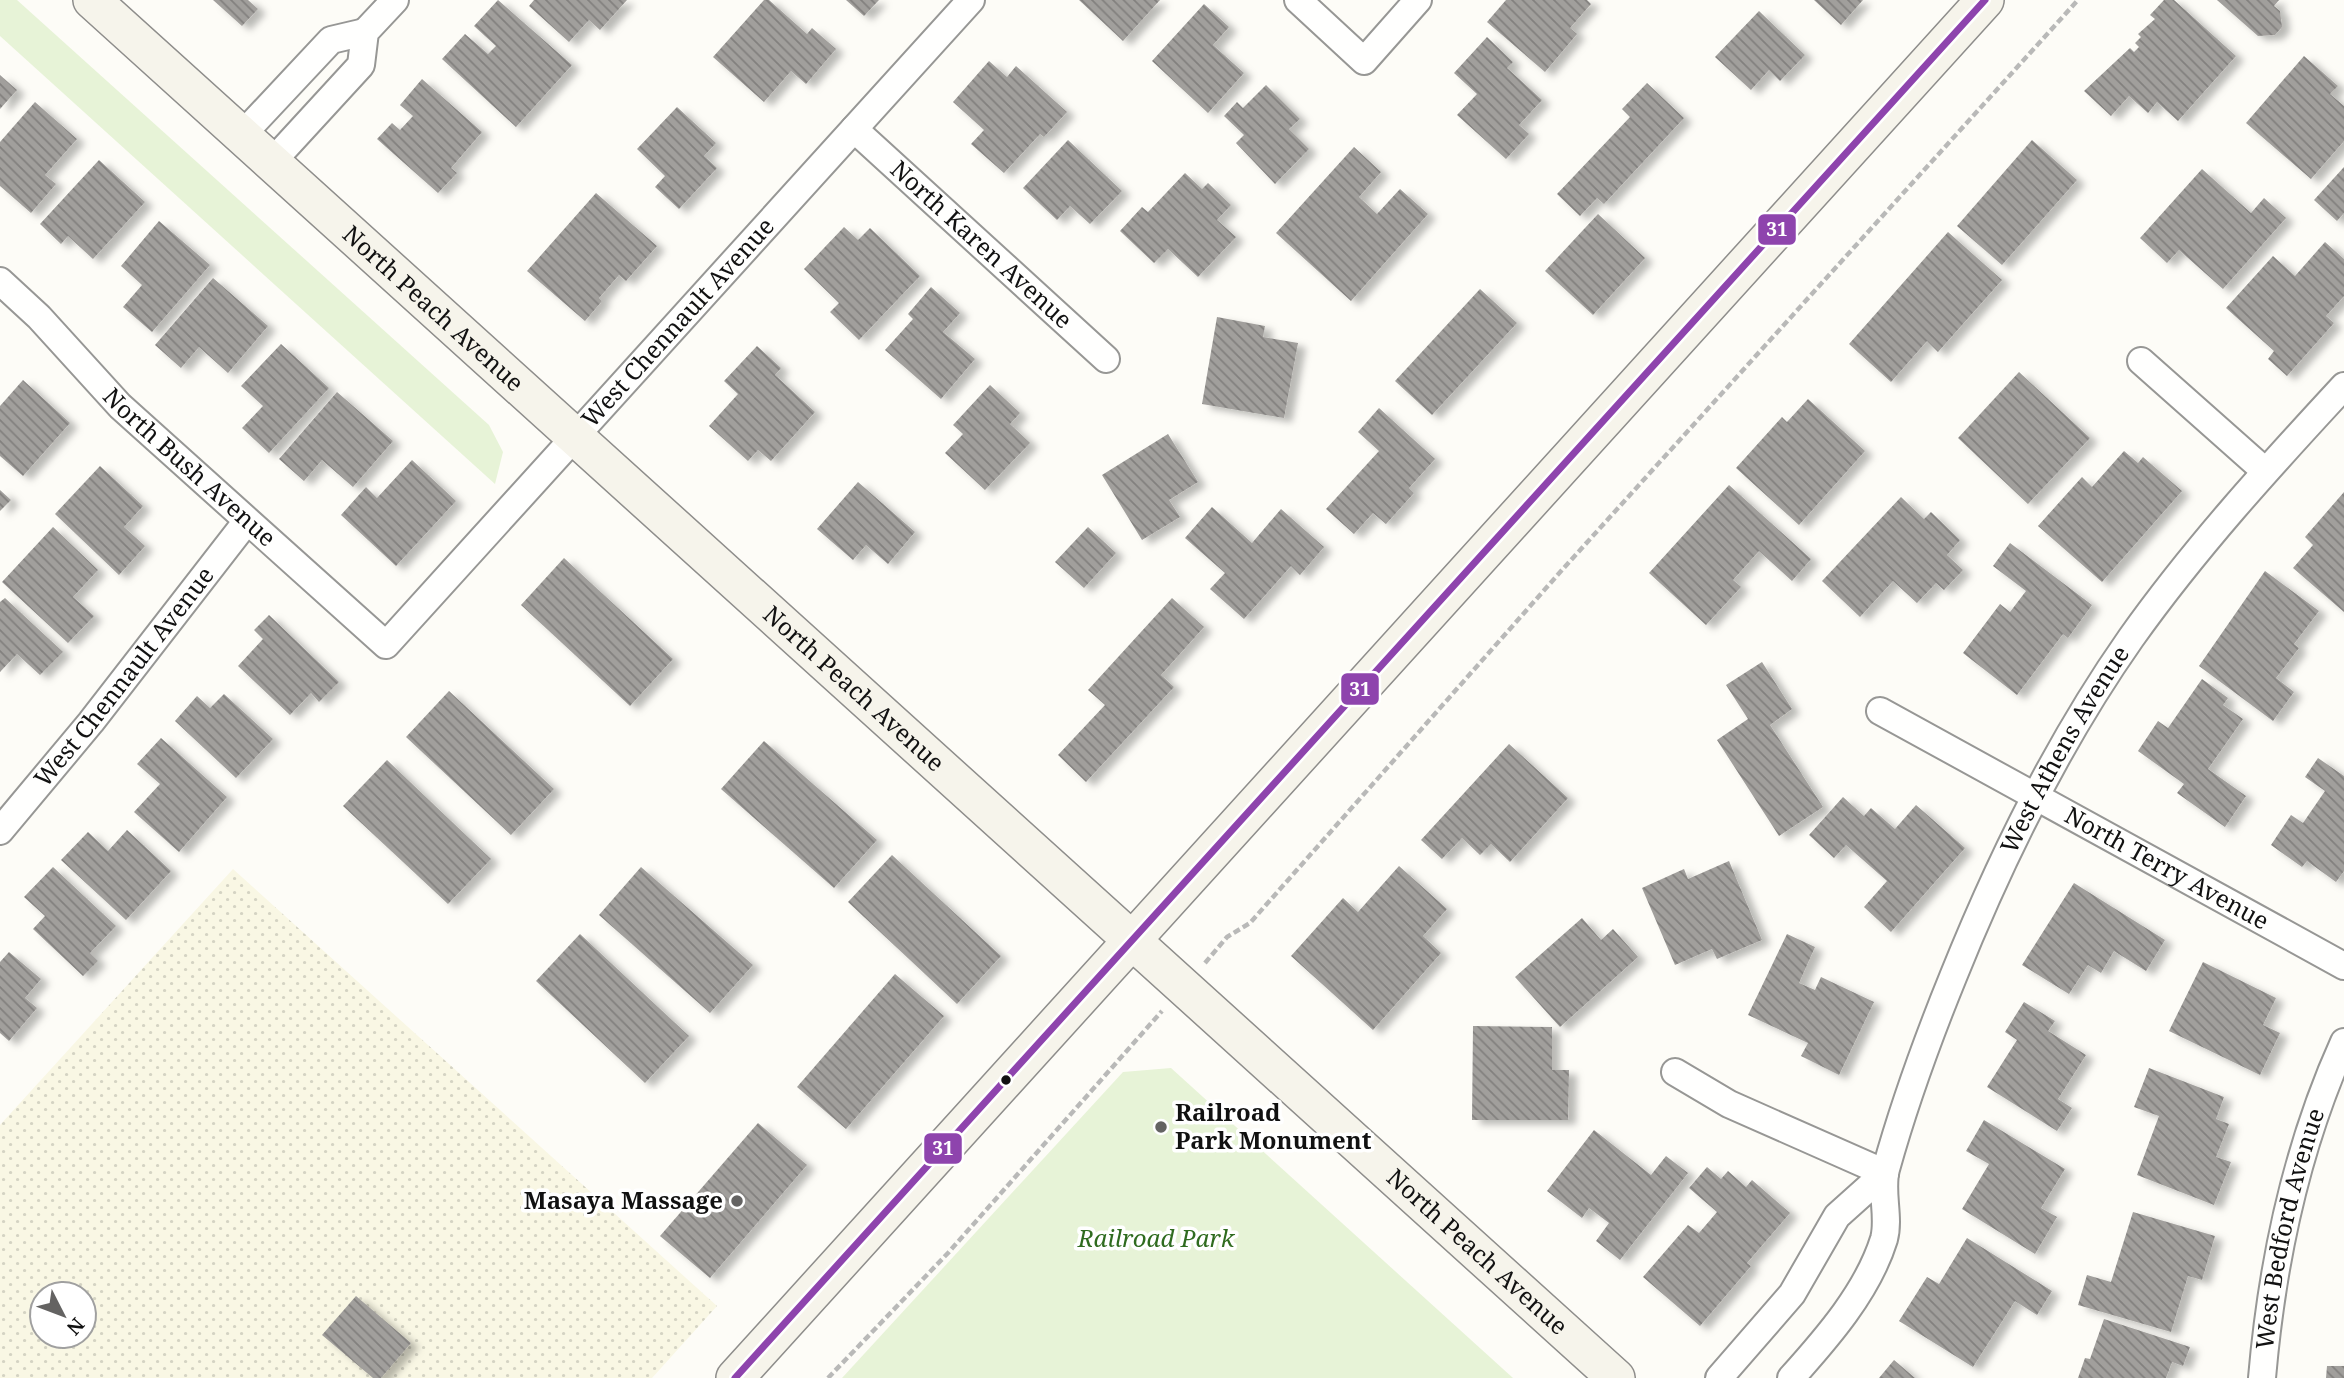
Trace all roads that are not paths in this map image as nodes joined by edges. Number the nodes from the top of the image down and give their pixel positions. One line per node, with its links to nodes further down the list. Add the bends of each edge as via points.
1 (92, 0): 9 (street, North Peach Avenue)
2 (395, 0): 7 (street)
3 (971, 0): 8 (street, West Chennault Avenue)
4 (1298, 0): 5 (street, via 1364,61)
5 (1418, 0)
6 (1985, 0): 22 (street)
7 (365, 32): 9 (street, via 331,40); 10 (street, via 361,65)
8 (854, 129): 12 (street, North Karen Avenue); 15 (street, West Chennault Avenue)
9 (241, 136): 10 (street, North Peach Avenue)
10 (271, 163): 15 (street, North Peach Avenue)
11 (0, 281): 17 (street, North Bush Avenue, via 120,406)
12 (1107, 359)
13 (2141, 361): 16 (street)
14 (2344, 386): 16 (street, West Athens Avenue)
15 (573, 439): 18 (street, West Chennault Avenue); 22 (street, North Peach Avenue)
16 (2265, 471): 20 (street, West Athens Avenue, via 2129,640)
17 (247, 521): 18 (street, North Bush Avenue); 21 (street, West Chennault Avenue)
18 (387, 645)
19 (1880, 711): 20 (street, North Terry Avenue)
20 (2036, 797): 23 (street, North Terry Avenue); 26 (street, West Athens Avenue, via 1952,979)
21 (0, 831)
22 (1133, 938): 27 (street); 28 (street, North Peach Avenue)
23 (2344, 966)
24 (2344, 1042): 31 (street, West Bedford Avenue, via 2307,1141 2285,1218 2269,1296)
25 (1675, 1072): 26 (street, via 1729,1104)
26 (1885, 1173): 29 (street, West Athens Avenue, via 1837,1216 1793,1294); 30 (street, West Athens Avenue, via 1885,1237 1829,1336)
27 (736, 1378)
28 (1616, 1378)
29 (1719, 1378)
30 (1791, 1378)
31 (2262, 1378)

